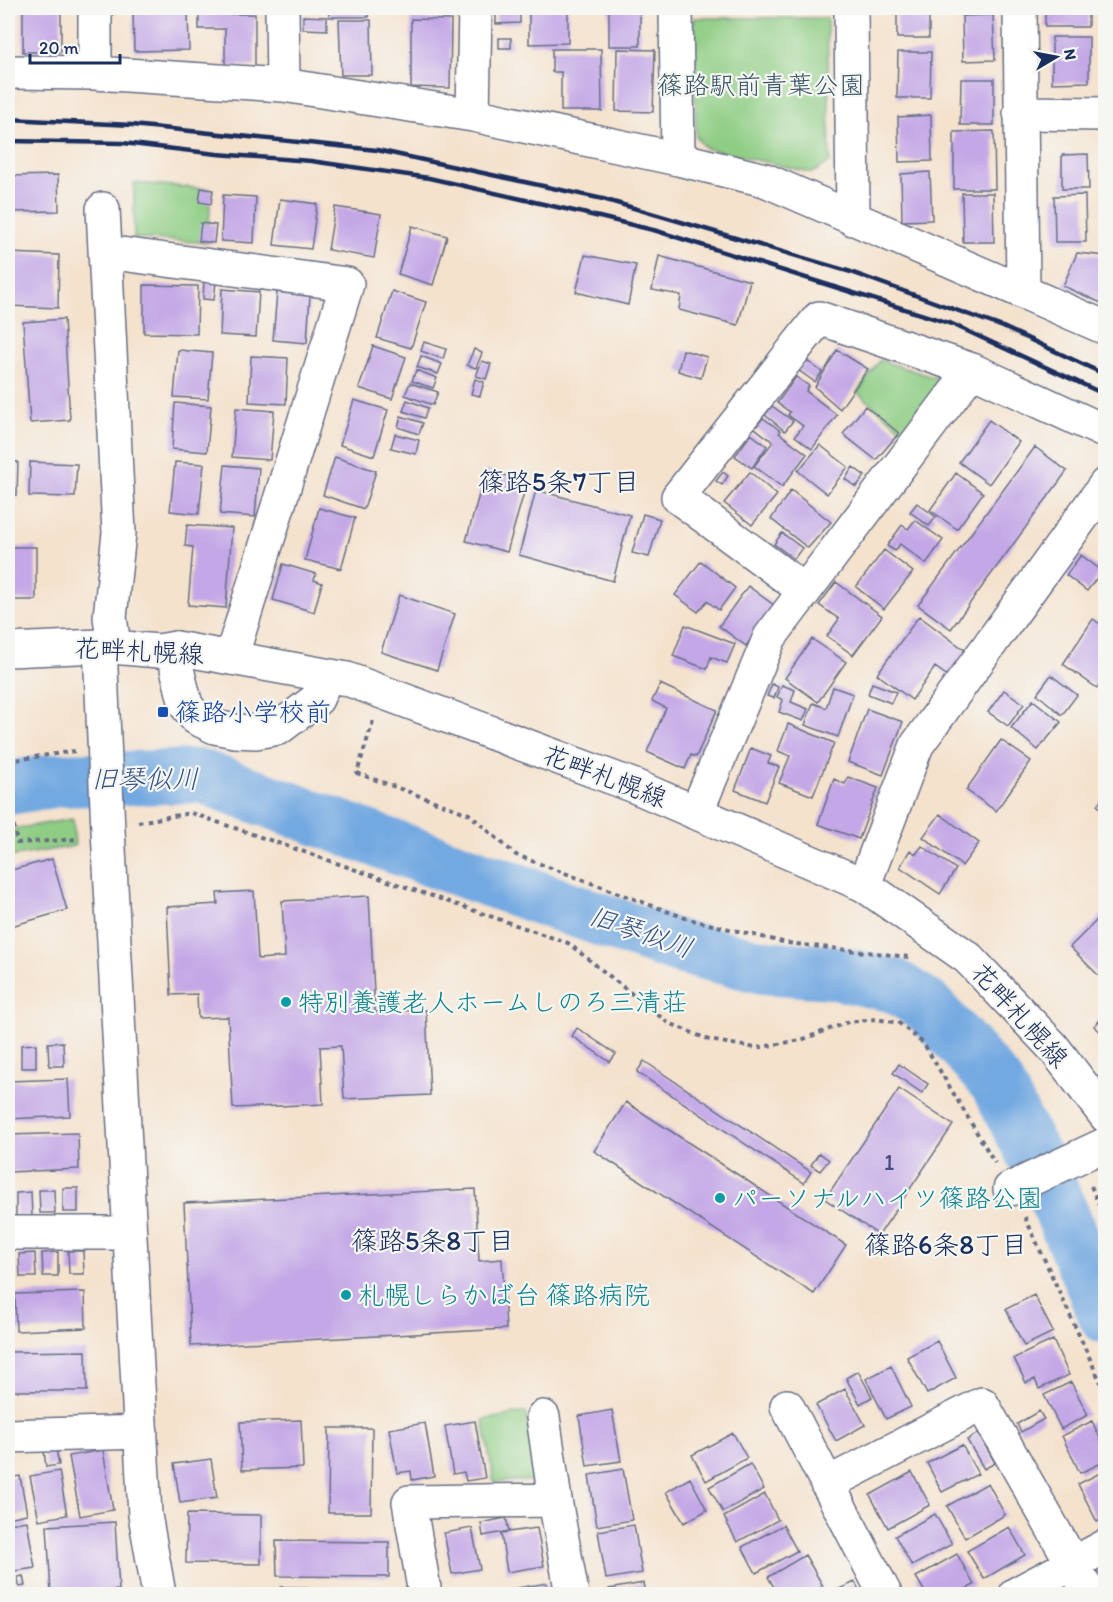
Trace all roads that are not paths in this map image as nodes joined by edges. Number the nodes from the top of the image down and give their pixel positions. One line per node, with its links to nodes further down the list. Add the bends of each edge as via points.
1 (95, 8): 8 (street)
2 (282, 8): 9 (street)
3 (475, 8): 12 (street)
4 (676, 8): 13 (street)
5 (851, 8): 15 (street)
6 (1020, 8): 10 (street)
7 (8, 72): 8 (street)
8 (95, 73): 9 (street)
9 (283, 85): 12 (street)
10 (1020, 113): 11 (street); 17 (street)
11 (1106, 114)
12 (473, 115): 13 (street)
13 (678, 159): 15 (street, via 765,180)
14 (103, 209): 16 (street)
15 (853, 219): 17 (street)
16 (106, 252): 23 (street, via 119,533); 26 (street, via 347,284)
17 (1023, 292): 18 (street)
18 (1106, 328)
19 (972, 370): 20 (street); 22 (street); 22 (street, via 819,318 678,497)
20 (1106, 432)
21 (1106, 484): 29 (street, via 917,745)
22 (805, 591): 28 (street, via 770,637)
23 (107, 646): 24 (street, 花畔札幌線, via 159,651); 25 (street, 花畔札幌線); 34 (street, via 92,745 108,827)
24 (176, 648): 26 (street, 花畔札幌線); 27 (street, via 186,705 196,718 215,728 256,732 279,728 317,699)
25 (8, 650)
26 (231, 658): 27 (street, 花畔札幌線)
27 (327, 676): 28 (street, 花畔札幌線, via 347,679 632,785)
28 (696, 813): 29 (street, 花畔札幌線)
29 (864, 885): 30 (street, 花畔札幌線, via 968,958 1053,1047)
30 (1106, 1116)
31 (1084, 1155): 32 (street)
32 (1010, 1189)
33 (8, 1233): 34 (street)
34 (130, 1233): 37 (street)
35 (787, 1406): 39 (street)
36 (543, 1417): 40 (street)
37 (141, 1432): 38 (street); 43 (street, via 145,1515)
38 (8, 1436)
39 (827, 1484): 42 (street, via 982,1404); 46 (street)
40 (555, 1500): 44 (street, via 409,1502); 45 (street)
41 (1106, 1546): 42 (street)
42 (1074, 1563): 47 (street); 48 (street)
43 (159, 1594)
44 (425, 1594)
45 (572, 1594)
46 (885, 1594)
47 (1016, 1594)
48 (1090, 1594)

